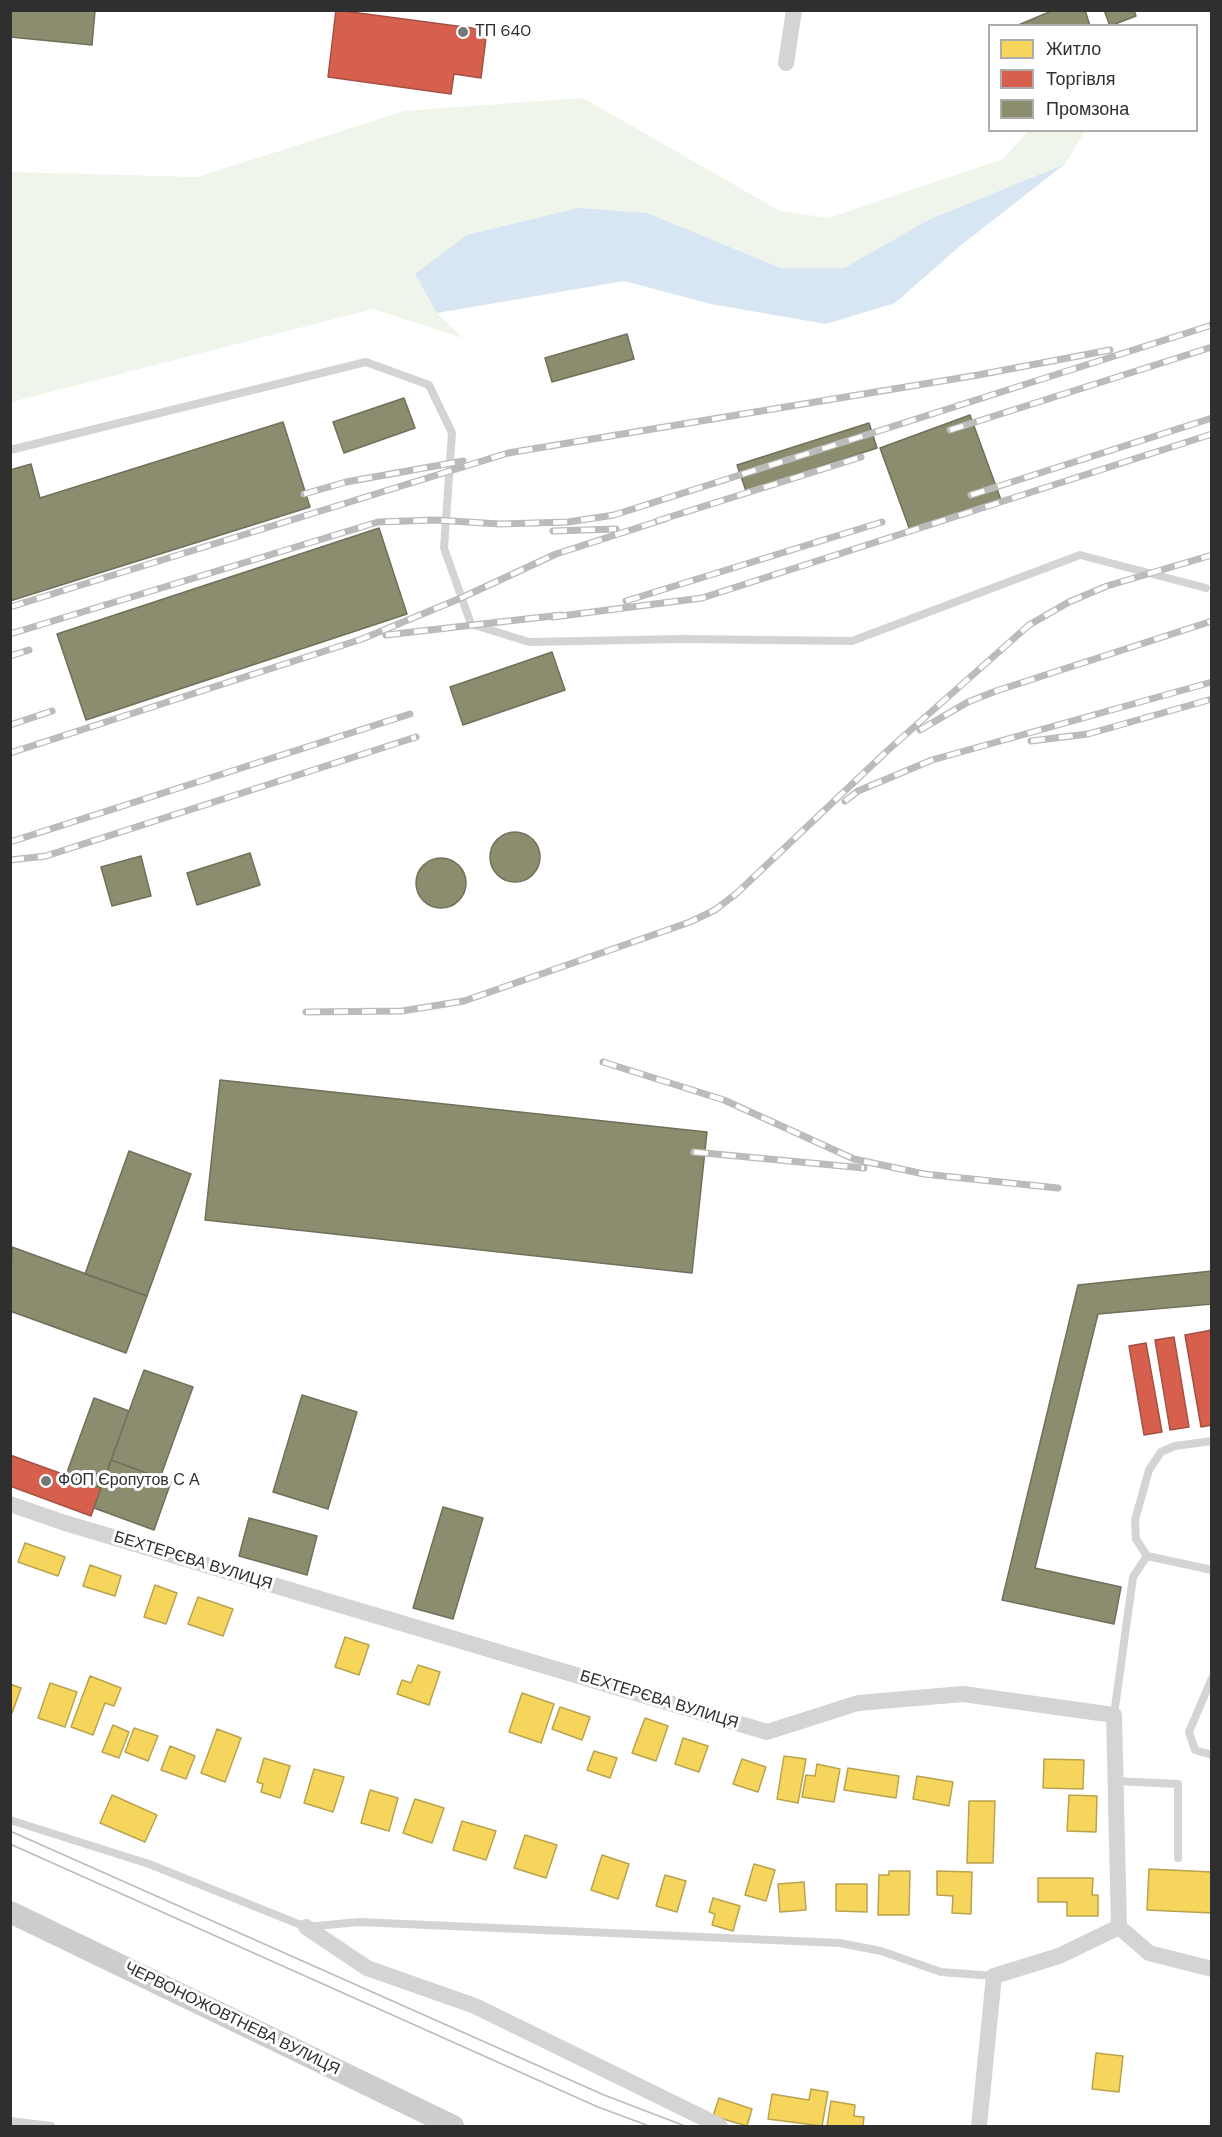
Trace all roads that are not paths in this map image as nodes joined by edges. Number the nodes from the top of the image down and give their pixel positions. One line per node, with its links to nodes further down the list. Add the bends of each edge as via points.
1 (794, 10): 2 (street)
2 (786, 63)
3 (10, 450): 4 (lane, via 366,362 429,385 452,432 444,548 471,624 529,642 852,641 1080,555)
4 (1206, 588)
5 (1212, 1441): 7 (lane, via 1161,1452 1149,1470 1135,1520 1136,1539)
6 (10, 1504): 10 (street, БЕХТЕРЄВА ВУЛИЦЯ, via 766,1732 858,1703 963,1694)
7 (1147, 1556): 8 (lane); 10 (lane, via 1133,1577)
8 (1212, 1570)
9 (1212, 1678): 11 (lane, via 1188,1732 1195,1750)
10 (1113, 1715): 12 (street)
11 (1212, 1755)
12 (1115, 1781): 14 (lane, via 1178,1785); 17 (street)
13 (10, 1820): 16 (lane, via 149,1864)
14 (1178, 1858)
15 (10, 1912): 22 (main road, ЧЕРВОНОЖОВТНЕВА ВУЛИЦЯ)
16 (306, 1927): 19 (lane, via 359,1922 840,1943 881,1951 940,1972); 23 (street, via 367,1968 475,2006)
17 (1119, 1927): 18 (street, via 1149,1953); 19 (street, via 1059,1956)
18 (1212, 1969)
19 (994, 1976): 24 (street)
20 (10, 2121): 21 (lane)
21 (51, 2127)
22 (453, 2127)
23 (720, 2127)
24 (979, 2127)

